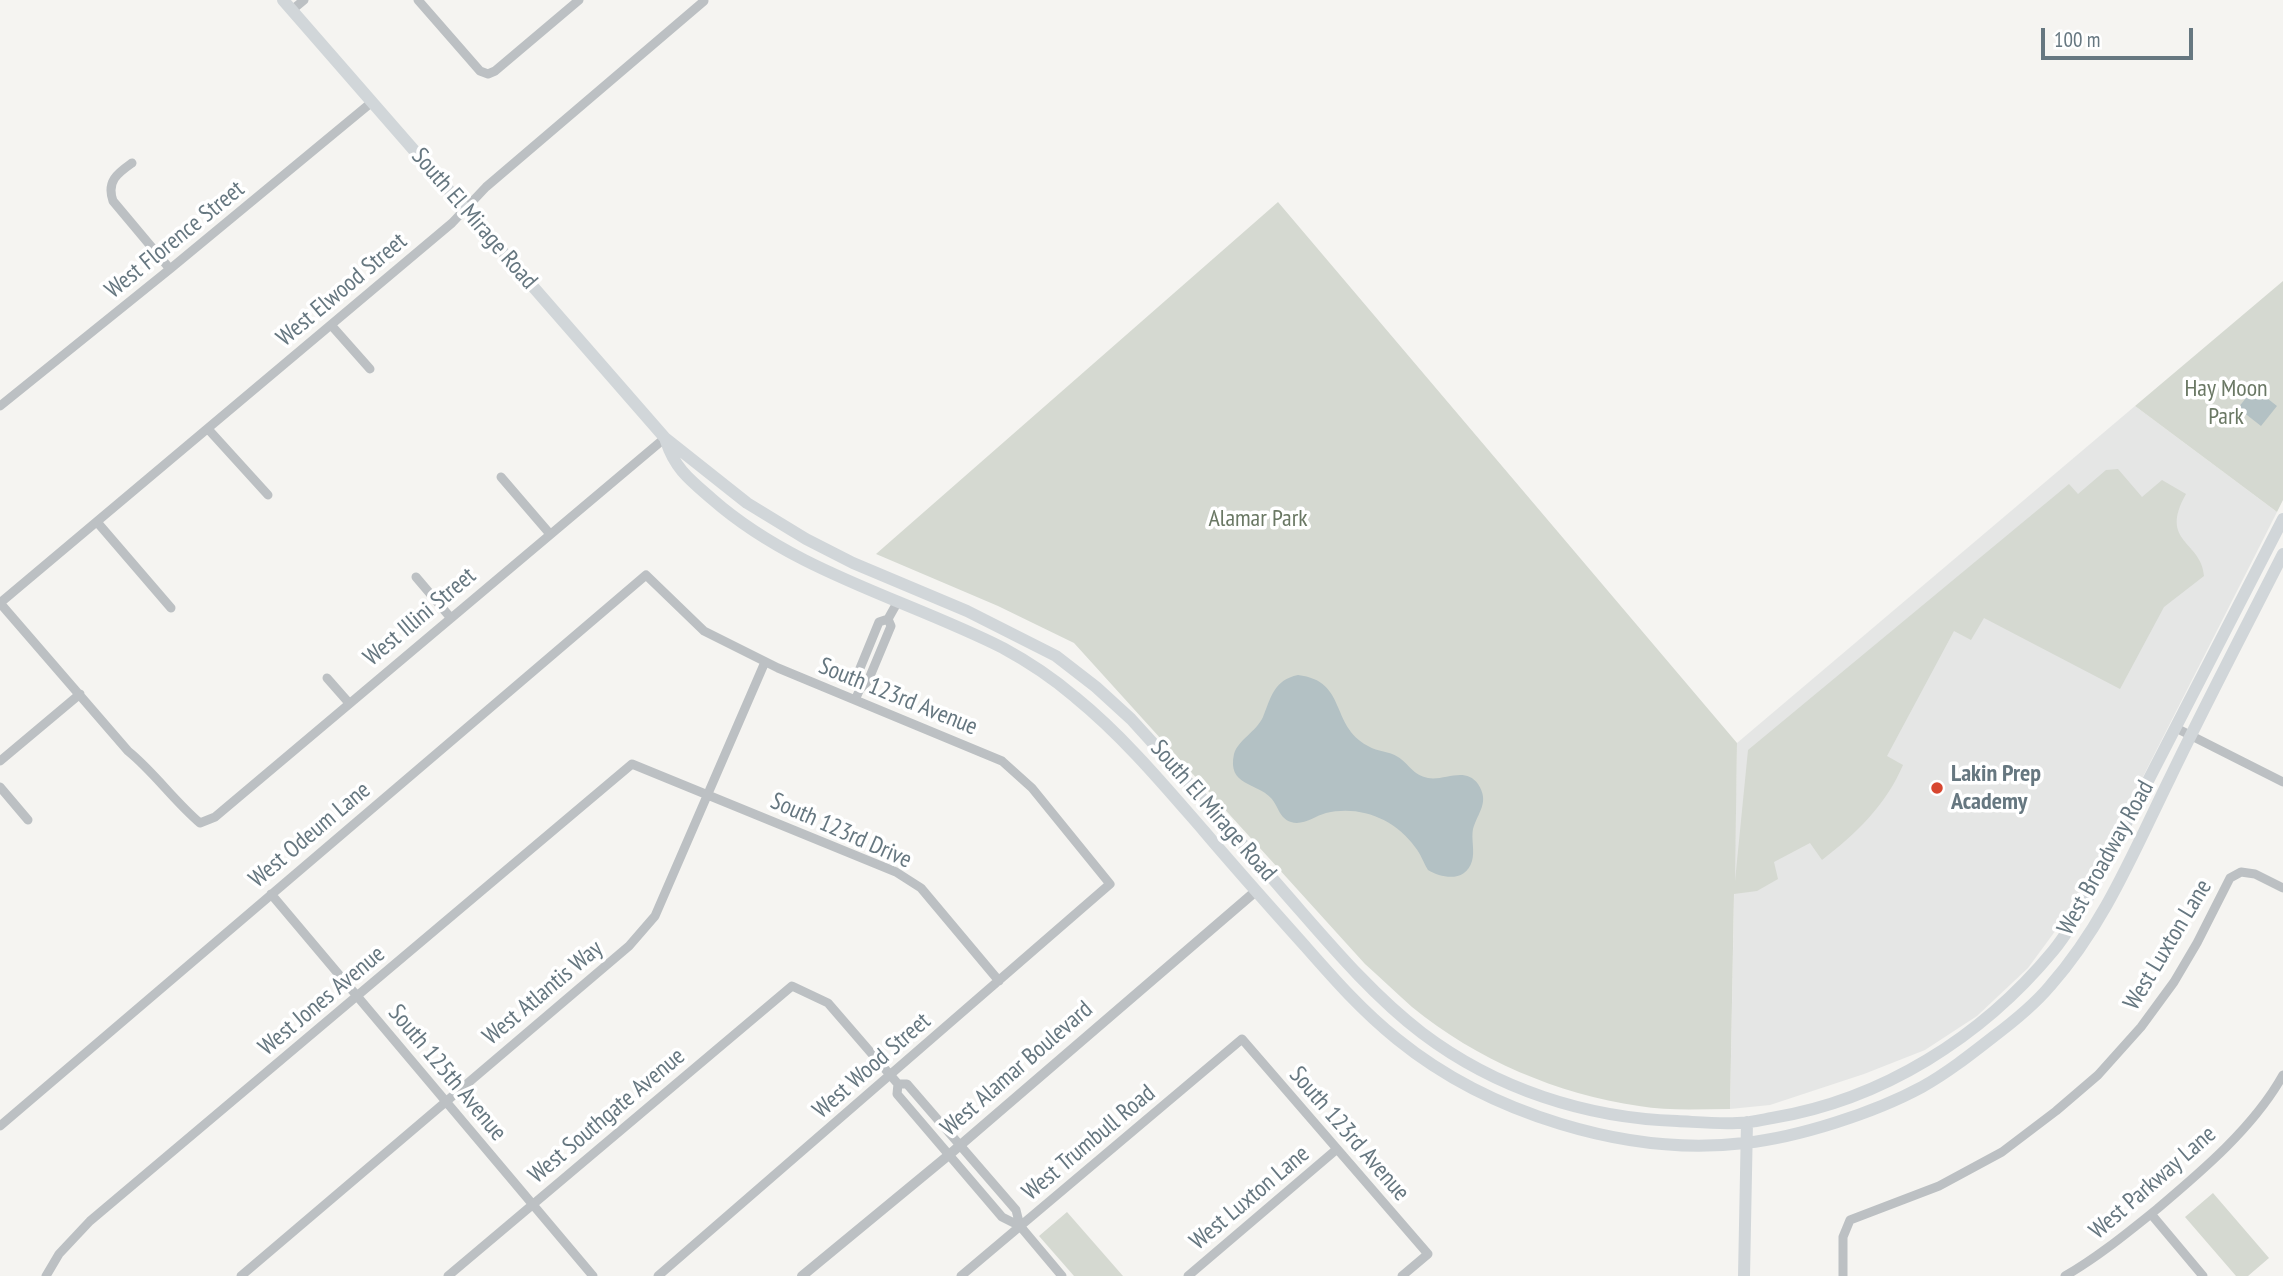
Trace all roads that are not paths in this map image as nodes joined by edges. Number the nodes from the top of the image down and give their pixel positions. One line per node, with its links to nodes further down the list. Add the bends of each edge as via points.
1 (304, 0): 5 (street)
2 (418, 0): 3 (street, via 480,71 488,74)
3 (579, 0)
4 (703, 1): 8 (street, West Elwood Street)
5 (288, 5): 6 (main road, South El Mirage Road)
6 (372, 102): 8 (main road, South El Mirage Road); 9 (street, West Florence Street)
7 (132, 163): 9 (street, via 115,175 110,192 113,201)
8 (464, 208): 10 (street, West Elwood Street); 14 (main road, South El Mirage Road)
9 (170, 269): 12 (street, West Florence Street)
10 (331, 325): 11 (street); 13 (street, West Elwood Street)
11 (370, 369)
12 (0, 406)
13 (208, 429): 16 (street); 18 (street, West Elwood Street)
14 (665, 438): 19 (street, West Illini Street); 24 (main road, South El Mirage Road, via 672,460 687,478 765,540); 50 (main road, South El Mirage Road, via 747,503 806,539 1014,633 1056,656 1096,687 1131,719 1391,1008 1474,1066 1524,1090 1604,1114 1644,1120)
15 (501, 477): 19 (street)
16 (268, 495)
17 (2283, 519): 32 (main road, West Broadway Road)
18 (97, 522): 23 (street, West Elwood Street); 25 (street)
19 (550, 534): 26 (street, West Illini Street)
20 (2283, 554): 33 (main road, West Broadway Road)
21 (646, 575): 27 (street, South 123rd Avenue, via 704,631); 43 (street, West Odeum Lane)
22 (416, 577): 26 (street)
23 (0, 603): 29 (street)
24 (897, 603): 30 (street, via 888,619 879,622 856,678 860,689); 42 (main road, South El Mirage Road, via 1006,650 1072,694 1119,737)
25 (171, 608)
26 (450, 617): 31 (street, West Illini Street)
27 (765, 662): 30 (street, South 123rd Avenue); 38 (street, West Atlantis Way)
28 (327, 678): 31 (street)
29 (80, 694): 31 (street, West Illini Street, via 128,751 200,823 215,817); 34 (street)
30 (855, 700): 40 (street, South 123rd Avenue, via 1002,761 1032,788)
31 (349, 703)
32 (2176, 728): 33 (street); 50 (main road, West Broadway Road, via 2083,907 2054,950 2022,985 1976,1027 1867,1093 1809,1112)
33 (2191, 735): 36 (street); 52 (main road, West Broadway Road, via 2120,883 2090,934 2049,988 1962,1061 1921,1087 1868,1111)
34 (0, 761)
35 (632, 764): 38 (street, South 123rd Drive); 45 (street, West Jones Avenue)
36 (2283, 782)
37 (0, 787): 39 (street)
38 (707, 794): 44 (street, South 123rd Drive, via 895,872 921,888); 49 (street, West Atlantis Way, via 646,929)
39 (28, 820)
40 (1110, 884): 44 (street, West Wood Street)
41 (2283, 888): 70 (street, West Luxton Lane, via 2255,874 2241,872 2230,878 2174,982 2098,1075 2002,1152 1939,1186 1850,1220 1843,1237)
42 (1256, 891): 52 (main road, South El Mirage Road, via 1360,1007 1423,1060 1459,1082 1560,1124 1637,1141 1704,1146); 53 (street, West Alamar Boulevard)
43 (271, 894): 45 (street, South 125th Avenue); 51 (street, West Odeum Lane)
44 (999, 981): 48 (street, West Wood Street)
45 (358, 997): 49 (street, South 125th Avenue); 59 (street, West Jones Avenue, via 90,1221 59,1254)
46 (1241, 1039): 54 (street, South 123rd Avenue); 58 (street, West Trumbull Road)
47 (2283, 1075): 57 (street, West Parkway Lane, via 2236,1137)
48 (895, 1080): 53 (street, via 907,1084); 55 (street, via 897,1094); 56 (street, West Southgate Avenue, via 828,1003 792,986); 63 (street, West Wood Street)
49 (445, 1101): 56 (street, South 125th Avenue); 60 (street, West Atlantis Way)
50 (1747, 1122): 52 (main road)
51 (0, 1126)
52 (1747, 1143): 69 (main road)
53 (960, 1144): 55 (street, West Alamar Boulevard); 58 (street, via 1016,1210)
54 (1337, 1149): 67 (street, West Luxton Lane); 68 (street, South 123rd Avenue, via 1428,1254)
55 (950, 1154): 58 (street, via 1002,1217); 64 (street, West Alamar Boulevard)
56 (532, 1204): 61 (street, West Southgate Avenue); 62 (street, South 125th Avenue)
57 (2151, 1213): 71 (street, West Parkway Lane); 72 (street)
58 (1020, 1226): 65 (street, West Trumbull Road); 66 (street)
59 (46, 1276)
60 (241, 1276)
61 (448, 1276)
62 (593, 1276)
63 (658, 1276)
64 (802, 1276)
65 (961, 1276)
66 (1062, 1276)
67 (1188, 1276)
68 (1402, 1276)
69 (1744, 1276)
70 (1843, 1276)
71 (2065, 1276)
72 (2203, 1276)

